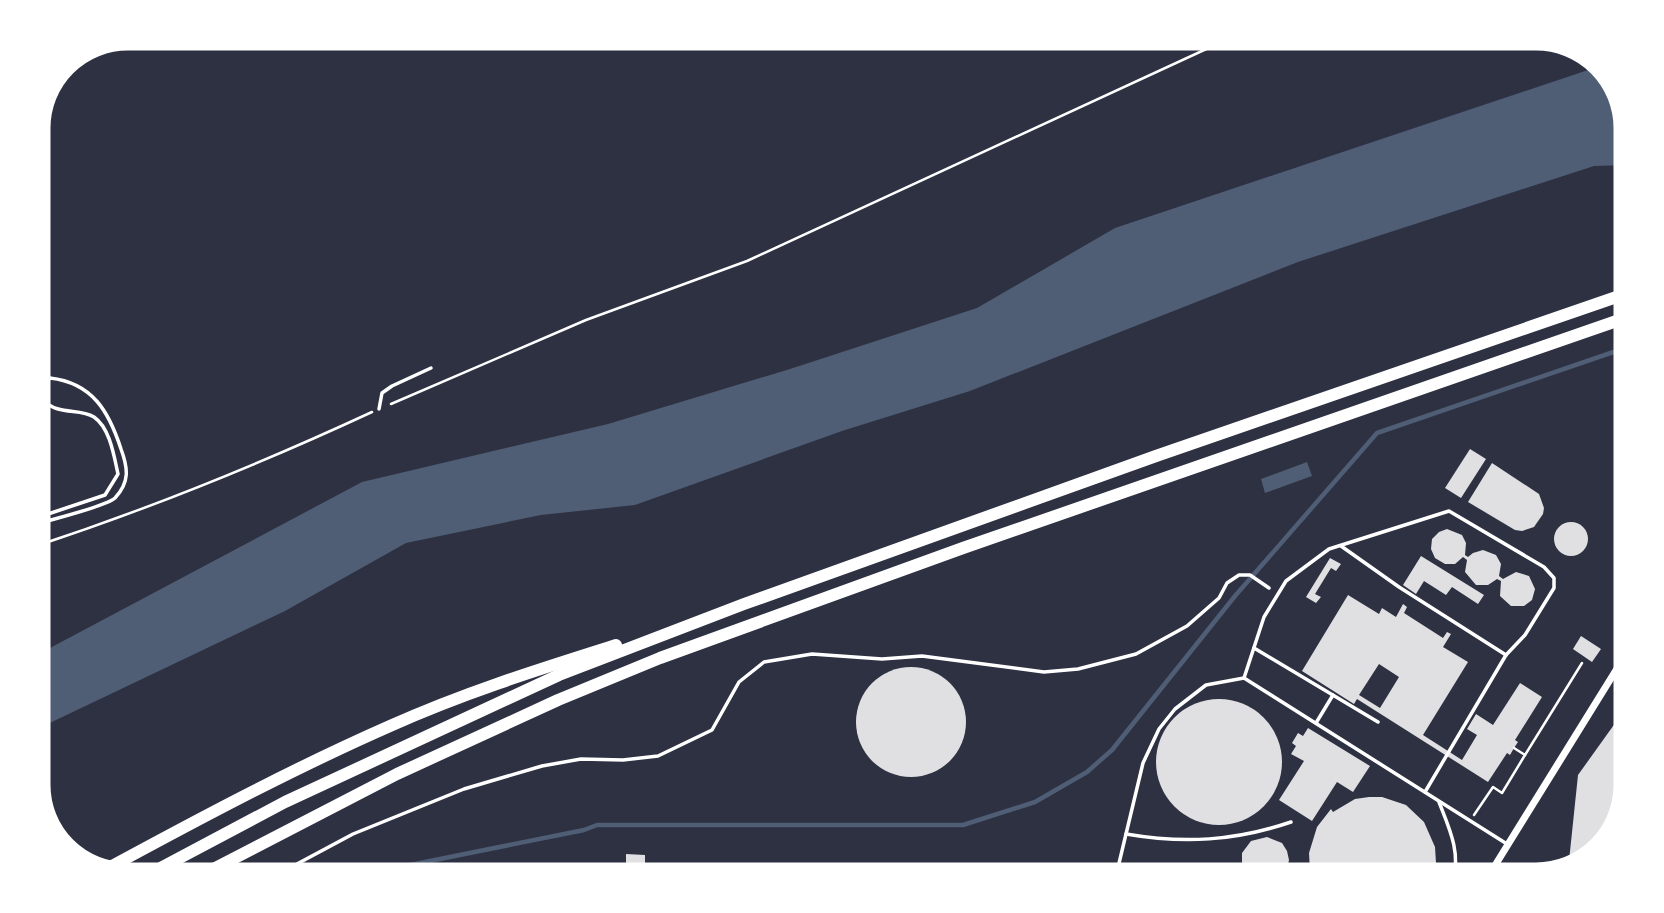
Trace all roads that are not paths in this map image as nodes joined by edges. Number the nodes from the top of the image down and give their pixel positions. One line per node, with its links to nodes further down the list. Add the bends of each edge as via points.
1 (1618, 296): 11 (highway)
2 (1618, 321): 26 (highway, via 660,658 397,774)
3 (431, 368): 6 (lane, via 382,393)
4 (46, 383): 8 (lane, via 50,378 66,380 96,400 108,413 128,469 125,484 113,500)
5 (46, 403): 7 (lane, via 93,417 105,431 118,474 104,495)
6 (379, 409)
7 (46, 515)
8 (46, 521)
9 (1340, 546): 12 (lane, via 1329,549 1286,582 1264,617); 13 (lane); 13 (lane, via 1450,511 1544,567 1554,578 1554,588 1525,635)
10 (1269, 588): 27 (lane, via 1250,575 1239,575 1187,626 1136,654 1078,669 1045,672 922,656 882,659 812,654 764,663 739,682 712,730 658,756 581,759 464,789 354,834)
11 (744, 604): 24 (highway, via 529,672 391,725 265,784); 25 (highway, via 559,674 285,802)
12 (1254, 648): 15 (lane); 16 (lane)
13 (1506, 654): 19 (lane)
14 (1618, 667): 23 (street)
15 (1244, 678): 18 (lane); 22 (lane, via 1206,685 1175,709 1159,729 1143,763)
16 (1333, 695): 17 (lane); 18 (lane)
17 (1378, 722)
18 (1316, 723): 19 (lane)
19 (1425, 792): 20 (lane)
20 (1438, 800): 23 (lane); 29 (lane, via 1454,840)
21 (1291, 822): 22 (lane, via 1213,840)
22 (1126, 834): 28 (lane)
23 (1509, 845): 30 (street)
24 (112, 866)
25 (162, 867)
26 (216, 867)
27 (292, 867)
28 (1118, 867)
29 (1457, 867)
30 (1495, 867)

